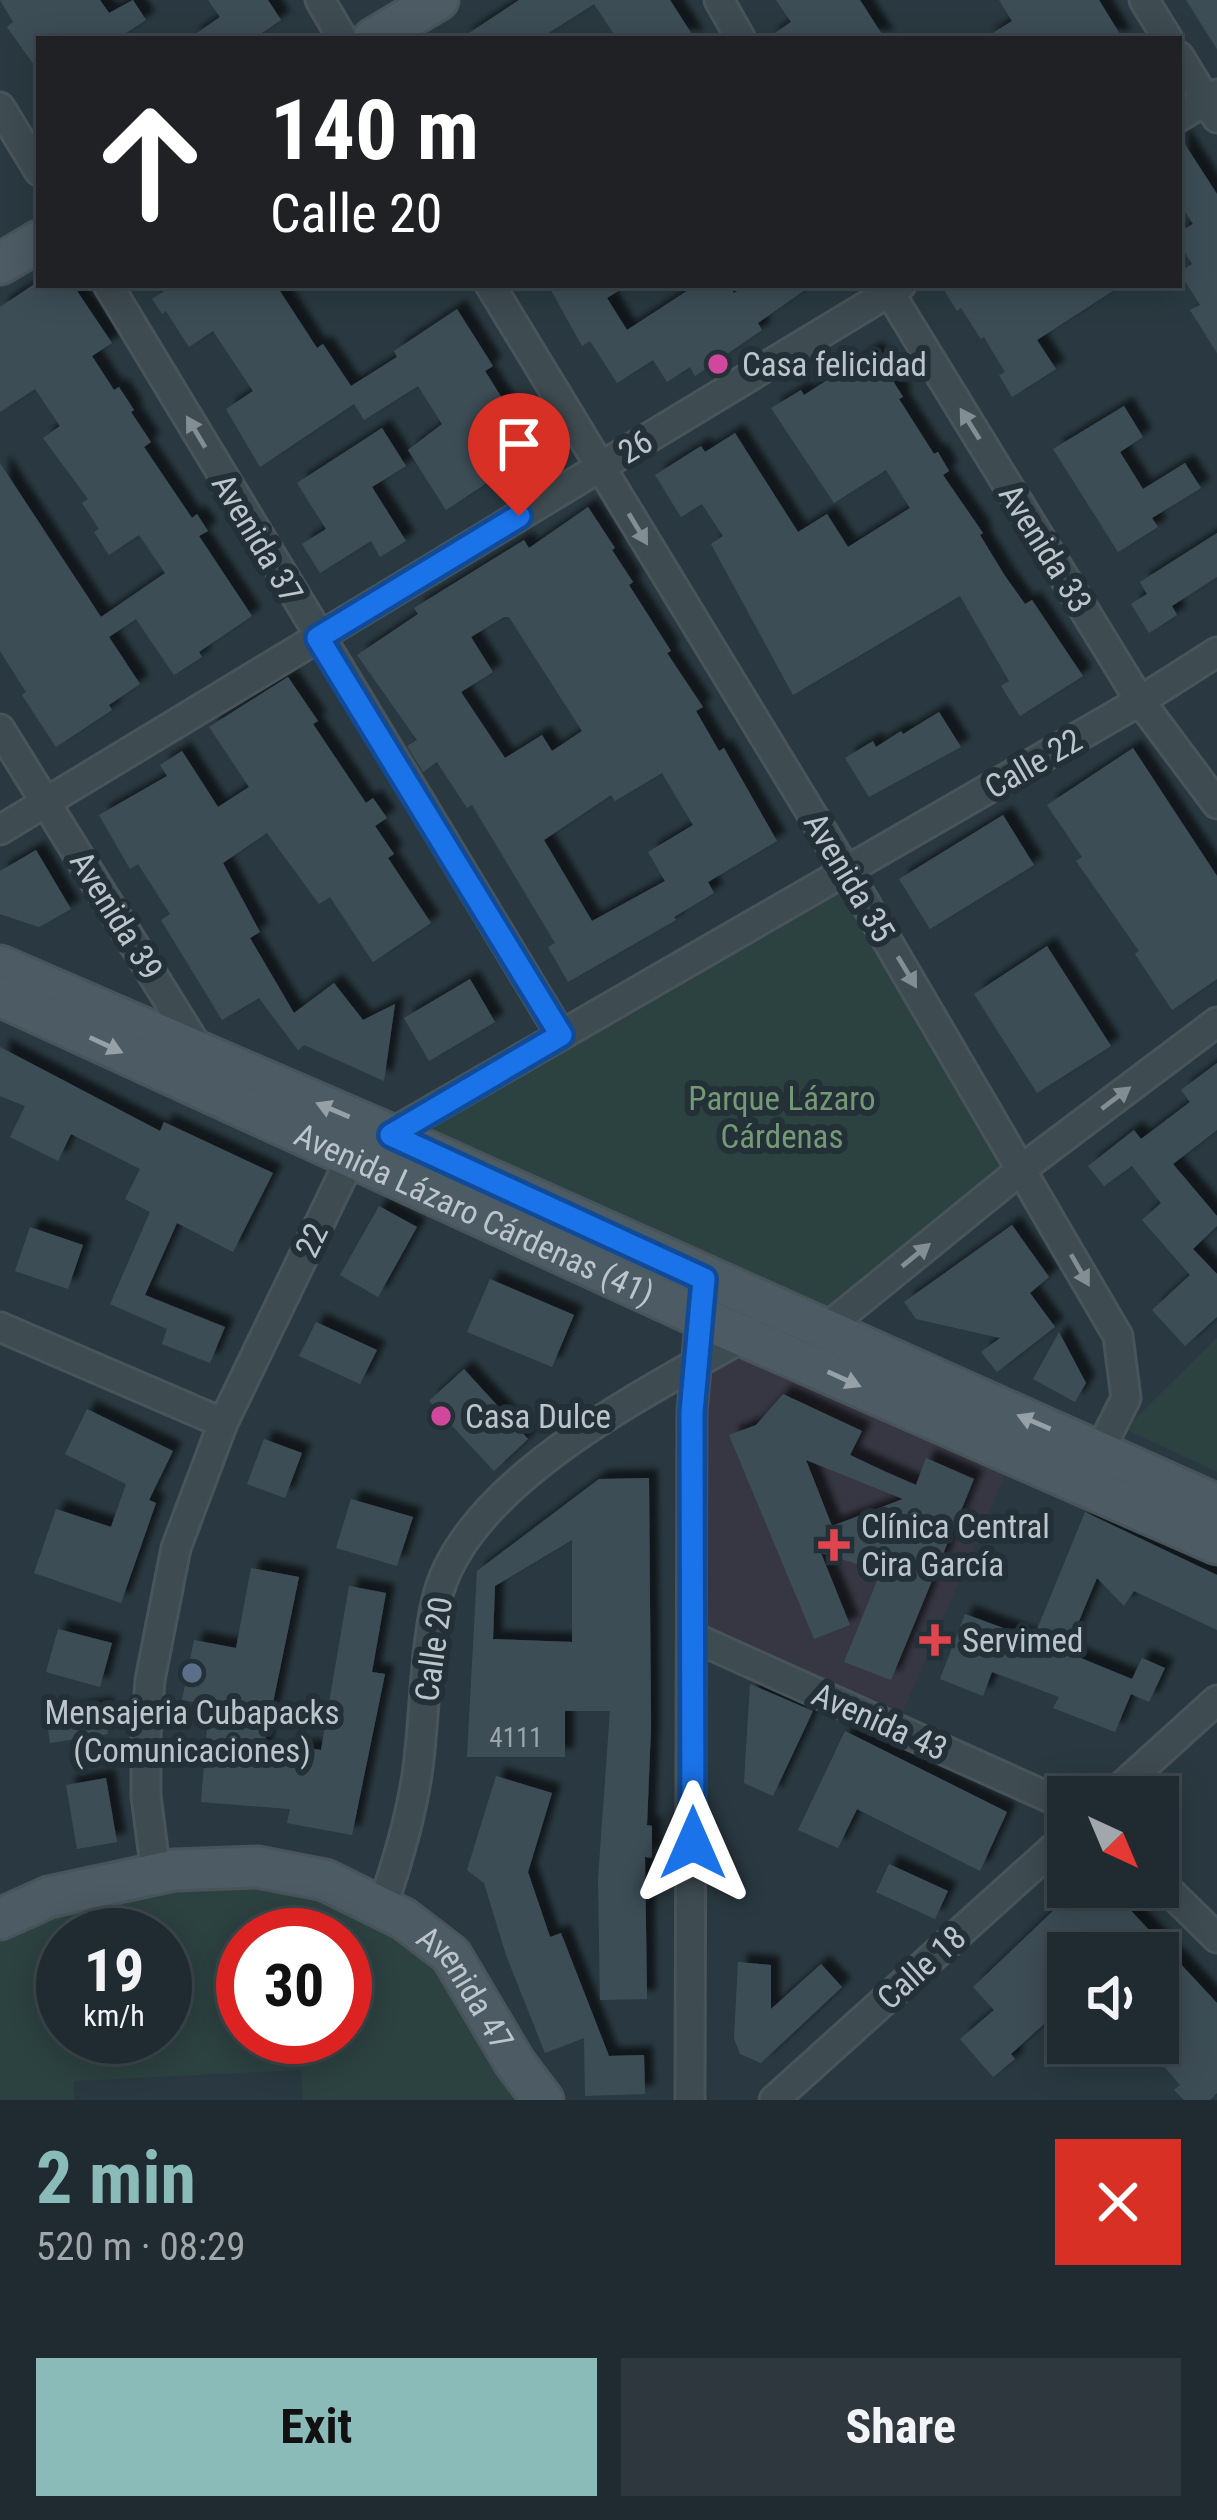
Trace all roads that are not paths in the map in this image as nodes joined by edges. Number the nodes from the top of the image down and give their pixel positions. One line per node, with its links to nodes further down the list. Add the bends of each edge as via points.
1 (320, 0): 5 (street)
2 (438, 0): 6 (main road)
3 (718, 0): 7 (street)
4 (1144, 0): 8 (street)
5 (341, 36)
6 (379, 36)
7 (739, 36)
8 (1166, 36)
9 (1182, 60): 10 (street)
10 (1214, 104): 12 (street)
11 (0, 107): 13 (street)
12 (1182, 116)
13 (36, 166)
14 (36, 243): 15 (main road)
15 (0, 264)
16 (110, 288): 21 (street, Avenida 37, one-way to 16)
17 (492, 288): 20 (street, Avenida 35)
18 (890, 288): 20 (street, 26)
19 (893, 288): 23 (street, Avenida 33, one-way to 19)
20 (600, 467): 21 (street, 26); 28 (street, Avenida 35, one-way to 28)
21 (318, 638): 25 (street, 26); 32 (street, Avenida 37)
22 (1217, 652): 23 (street, Calle 22)
23 (1140, 701): 26 (street, Avenida 33); 28 (street, Calle 22)
24 (0, 729): 25 (street, Avenida 39)
25 (46, 802): 27 (street, 26); 33 (street, Avenida 39)
26 (1217, 804)
27 (0, 830)
28 (847, 872): 32 (street); 37 (street, Avenida 35, one-way to 37)
29 (0, 966): 33 (main road, Avenida Lázaro Cárdenas (41))
30 (0, 996): 34 (main road, Avenida Lázaro Cárdenas (41), one-way to 34)
31 (1217, 1022): 37 (street, one-way to 31)
32 (561, 1035): 35 (street)
33 (201, 1053): 34 (street, Avenida 39); 35 (main road, Avenida Lázaro Cárdenas (41), one-way to 33)
34 (232, 1102): 36 (main road, Avenida Lázaro Cárdenas (41))
35 (391, 1135): 36 (street); 38 (main road, Avenida Lázaro Cárdenas (41))
36 (352, 1156): 38 (main road, Avenida Lázaro Cárdenas (41)); 43 (street, 22)
37 (1023, 1168): 41 (street, one-way to 37); 44 (street, Avenida 35, one-way to 44, via 1118,1336 1126,1398)
38 (702, 1298): 40 (main road, Avenida Lázaro Cárdenas (41)); 41 (main road, Avenida Lázaro Cárdenas (41)); 42 (street)
39 (0, 1327): 43 (street)
40 (745, 1336): 41 (main road, Avenida Lázaro Cárdenas (41)); 42 (street, Calle 20)
41 (808, 1344): 44 (main road, Avenida Lázaro Cárdenas (41), one-way to 41); 45 (main road, Avenida Lázaro Cárdenas (41), one-way to 45)
42 (696, 1365): 48 (street); 55 (street, Calle 20, via 564,1444 472,1526 447,1565 412,1806)
43 (223, 1424): 53 (street, 22, via 176,1548 150,1680 146,1796)
44 (1100, 1450): 45 (street, Avenida 35); 46 (main road, Avenida Lázaro Cárdenas (41))
45 (1070, 1478): 47 (main road, Avenida Lázaro Cárdenas (41))
46 (1217, 1505)
47 (1217, 1544)
48 (693, 1636): 51 (street, Avenida 43); 59 (street)
49 (1217, 1700): 50 (street)
50 (1133, 1776)
51 (1047, 1796)
52 (1047, 1853): 60 (street, Calle 18)
53 (156, 1873): 55 (main road, Avenida 47, via 219,1866 295,1872); 56 (main road, Avenida 47, via 49,1897)
54 (1179, 1901): 57 (street)
55 (382, 1907): 58 (main road, Avenida 47, via 451,1955)
56 (0, 1919)
57 (1217, 1938)
58 (543, 2100)
59 (690, 2100)
60 (774, 2100)

